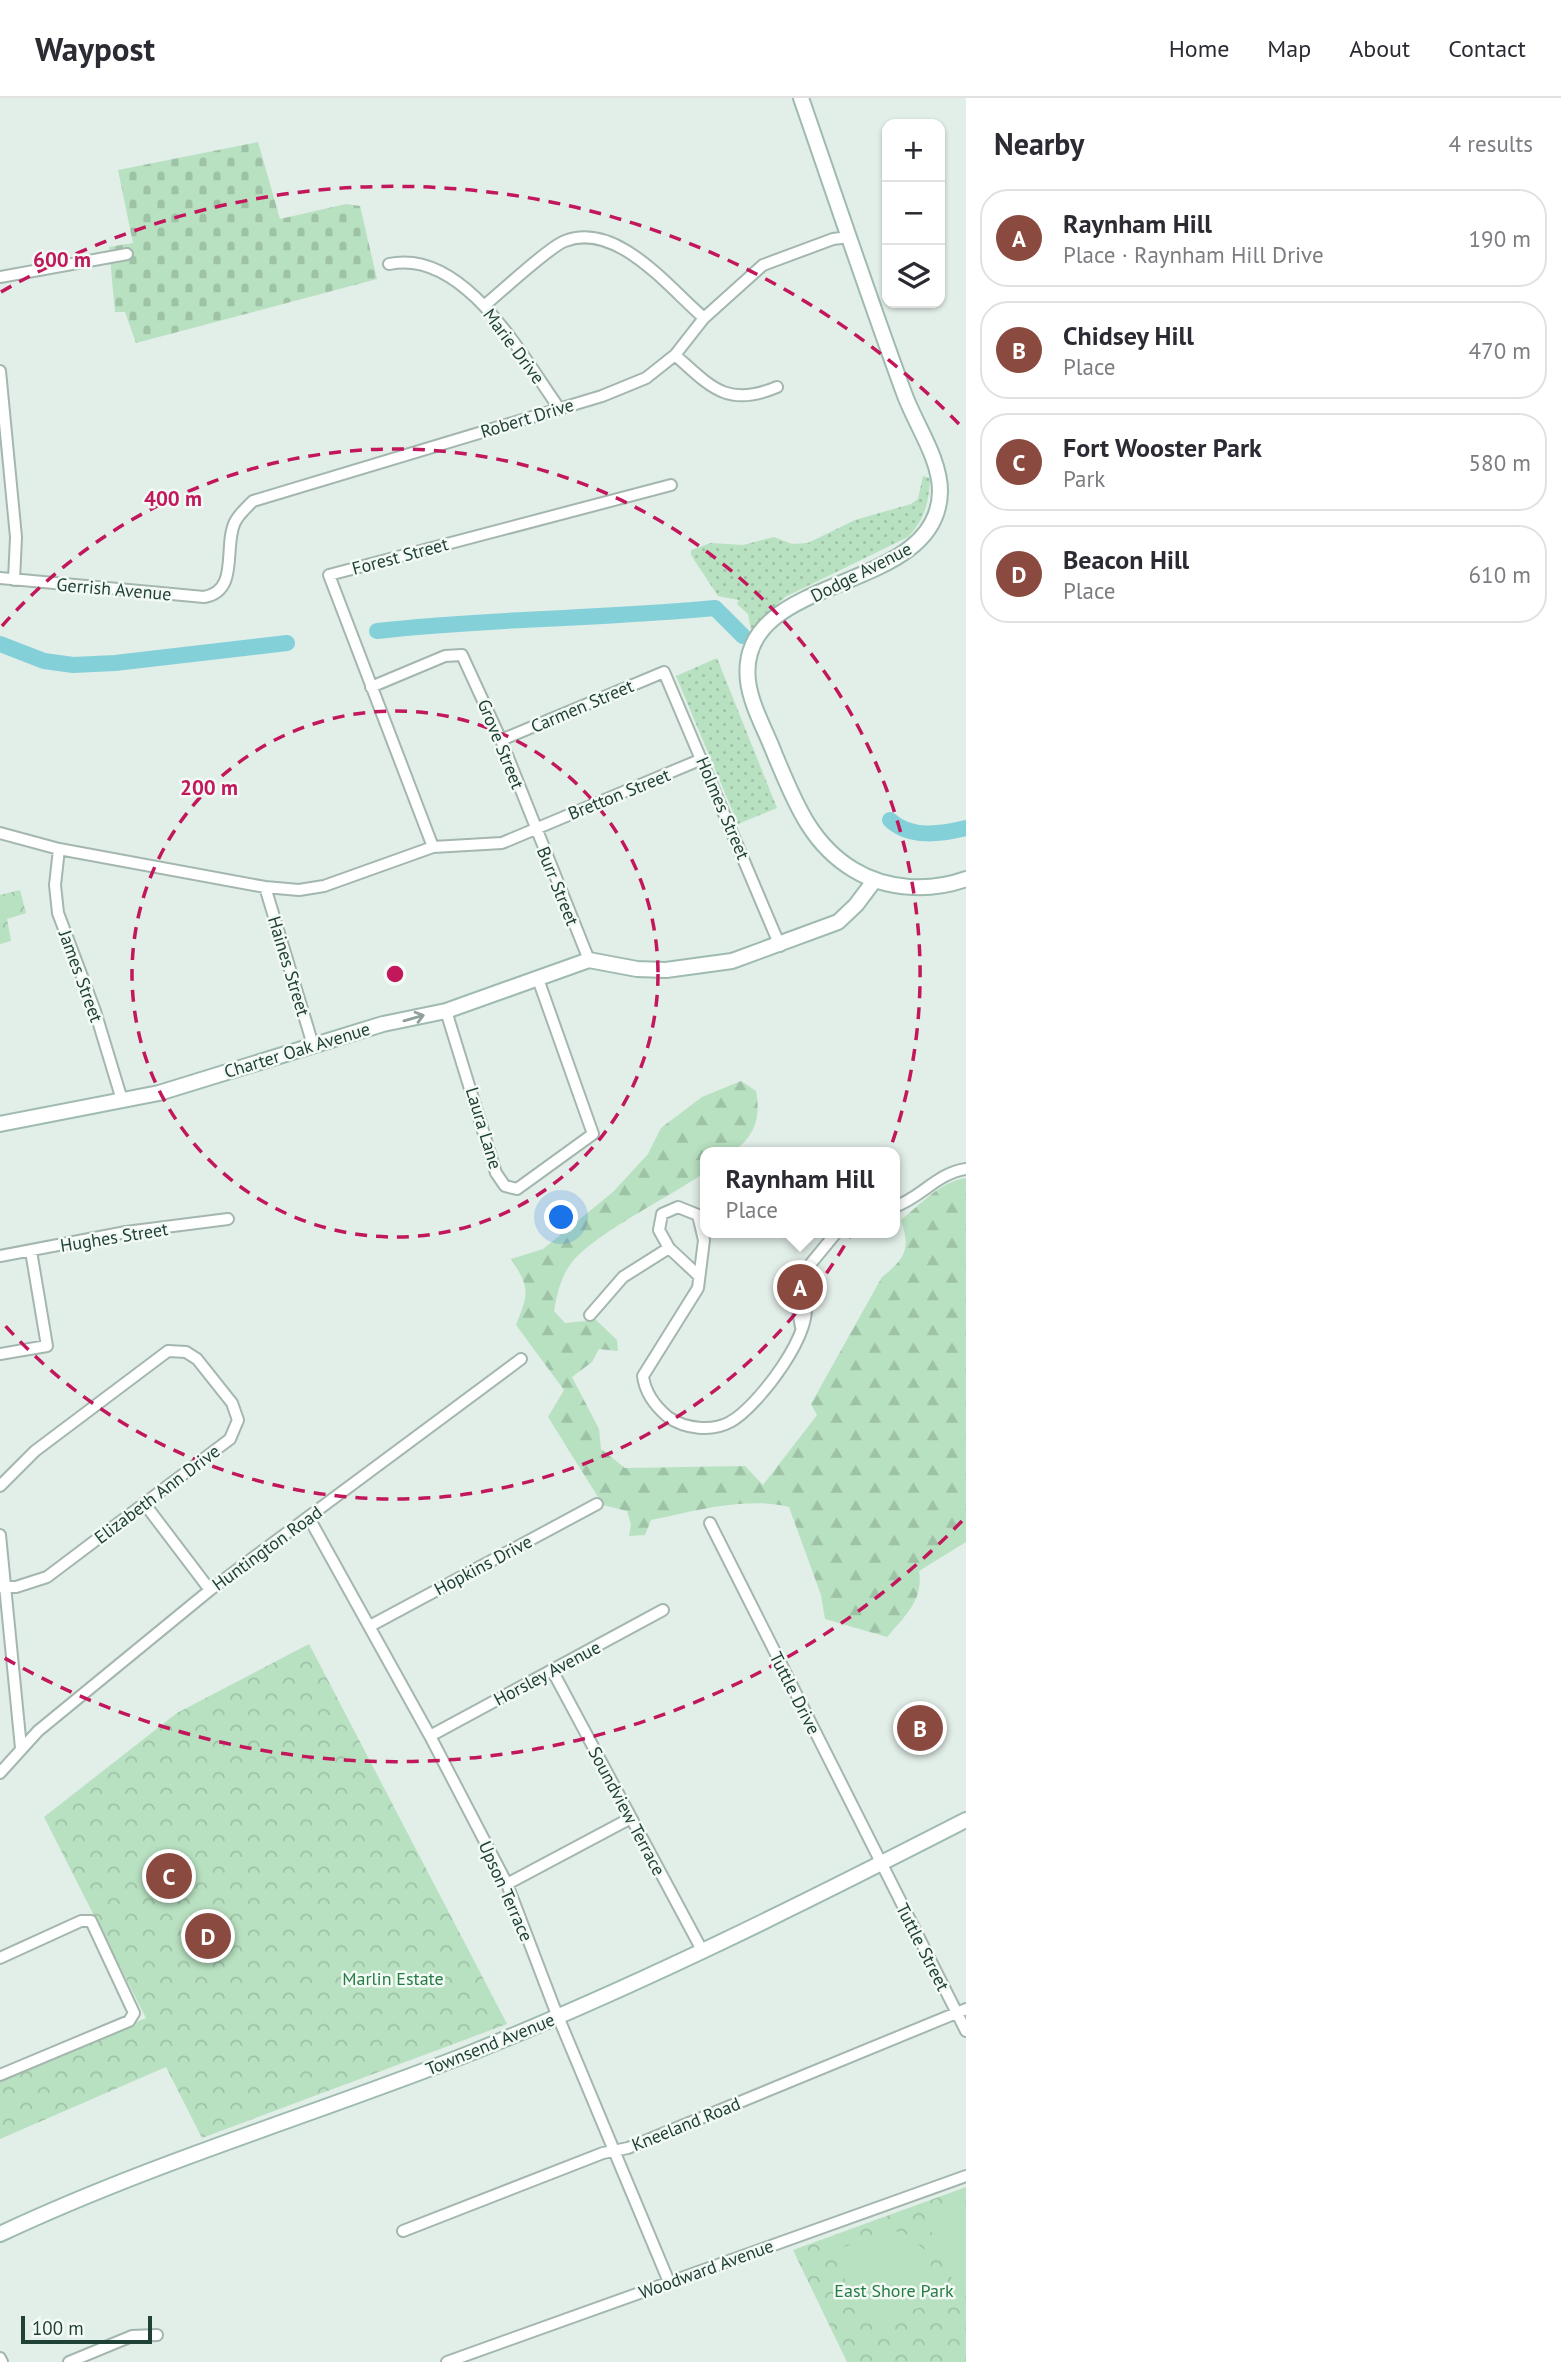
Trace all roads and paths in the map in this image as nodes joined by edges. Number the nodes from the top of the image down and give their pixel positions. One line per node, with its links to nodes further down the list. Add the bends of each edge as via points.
1 (806, 100): 2 (main road, Dodge Avenue)
2 (849, 237): 7 (street, Robert Drive, via 763,265); 25 (main road, Dodge Avenue, via 908,404 937,471 938,506 926,534 909,550 770,621 753,646 748,680 788,787 809,828 845,865)
3 (127, 254): 5 (street)
4 (389, 264): 6 (street, Marie Drive, via 418,261 442,272)
5 (0, 277)
6 (485, 305): 7 (street, via 564,241 589,237 620,244); 11 (street, Marie Drive)
7 (704, 318): 8 (street, Robert Drive)
8 (675, 355): 10 (street, via 714,390 735,397 756,396); 11 (street, Robert Drive, via 646,378)
9 (0, 371): 14 (street, via 16,537)
10 (777, 387)
11 (559, 408): 15 (street, Robert Drive, via 253,501 234,524)
12 (671, 485): 17 (street, Forest Street, via 329,575)
13 (0, 578): 14 (street, Gerrish Avenue)
14 (14, 580): 15 (street, Gerrish Avenue, via 205,597)
15 (225, 586)
16 (664, 672): 18 (street, Carmen Street); 19 (street, Holmes Street)
17 (372, 687): 18 (street, Grove Street, via 457,653 465,659); 22 (street, Forest Street)
18 (501, 740): 20 (street, Grove Street)
19 (702, 759): 20 (street, Bretton Street); 27 (street, Holmes Street)
20 (535, 828): 22 (street, Burr Street, via 502,843); 28 (street, Burr Street)
21 (0, 833): 23 (street, Burr Street)
22 (433, 847): 26 (street, Burr Street, via 324,886 299,890)
23 (59, 849): 26 (street, Burr Street); 32 (street, James Street, via 54,885 58,914)
24 (966, 879): 25 (main road, via 925,887)
25 (874, 881): 27 (main road, via 842,919)
26 (265, 887): 31 (street, Haines Street)
27 (779, 946): 28 (main road, via 696,968 637,969)
28 (589, 960): 29 (main road, Charter Oak Avenue)
29 (538, 978): 30 (main road, Charter Oak Avenue); 30 (street, Laura Lane, via 593,1134 517,1189 505,1186 496,1173)
30 (446, 1011): 31 (main road, Charter Oak Avenue, one-way to 30)
31 (313, 1045): 32 (main road, Charter Oak Avenue, via 159,1093)
32 (122, 1100): 33 (main road, Charter Oak Avenue)
33 (0, 1124)
34 (966, 1169): 35 (street, via 950,1172)
35 (900, 1204)
36 (228, 1219): 41 (street, Hughes Street)
37 (700, 1220): 40 (street, via 693,1210 667,1210 659,1219 659,1230)
38 (703, 1238): 43 (street)
39 (832, 1238): 43 (street, via 808,1267 803,1298 806,1320 793,1350 746,1410 713,1427 675,1421 654,1403 643,1376 698,1288)
40 (669, 1248): 43 (street); 44 (street, via 617,1282)
41 (30, 1251): 42 (street, Hughes Street); 45 (street, via 47,1346)
42 (0, 1256)
43 (699, 1276)
44 (590, 1315)
45 (0, 1354)
46 (520, 1359): 50 (street, Huntington Road)
47 (0, 1486): 48 (street, Elizabeth Ann Drive, via 35,1451 163,1354 186,1352 232,1403 237,1427 230,1439)
48 (144, 1503): 53 (street, Elizabeth Ann Drive, via 47,1577); 54 (street)
49 (597, 1504): 56 (street, Hopkins Drive)
50 (309, 1518): 54 (street, Huntington Road); 56 (street, Upson Terrace)
51 (710, 1523): 65 (street, Tuttle Drive)
52 (0, 1535): 53 (street)
53 (2, 1587): 58 (street)
54 (210, 1590): 61 (street, Huntington Road)
55 (663, 1610): 57 (street, Horsley Avenue)
56 (370, 1626): 60 (street, Upson Terrace)
57 (552, 1670): 60 (street, Horsley Avenue); 63 (street, Soundview Terrace)
58 (13, 1686): 59 (street); 61 (street)
59 (0, 1687)
60 (430, 1735): 66 (street, Upson Terrace)
61 (20, 1748): 62 (street, Huntington Road)
62 (0, 1773)
63 (632, 1818): 66 (street); 67 (street, Soundview Terrace)
64 (966, 1820): 65 (main road, Townsend Avenue)
65 (881, 1863): 67 (main road, Townsend Avenue); 69 (street, Tuttle Street)
66 (507, 1884): 70 (street, Upson Terrace)
67 (703, 1952): 70 (main road, Townsend Avenue)
68 (0, 1958): 72 (street, via 81,1921 91,1921 133,2007 133,2017)
69 (961, 2011): 71 (street, Tuttle Street); 73 (street, Kneeland Road)
70 (559, 2017): 73 (street, Upson Terrace); 76 (main road, Townsend Avenue, via 106,2186)
71 (966, 2031)
72 (0, 2075)
73 (615, 2152): 75 (street, Kneeland Road); 77 (street, Upson Terrace)
74 (966, 2176): 77 (street, Woodward Avenue)
75 (403, 2231)
76 (0, 2234)
77 (669, 2282): 80 (street, Woodward Avenue)
78 (157, 2335): 79 (street, via 132,2336)
79 (69, 2362)
80 (447, 2362)

